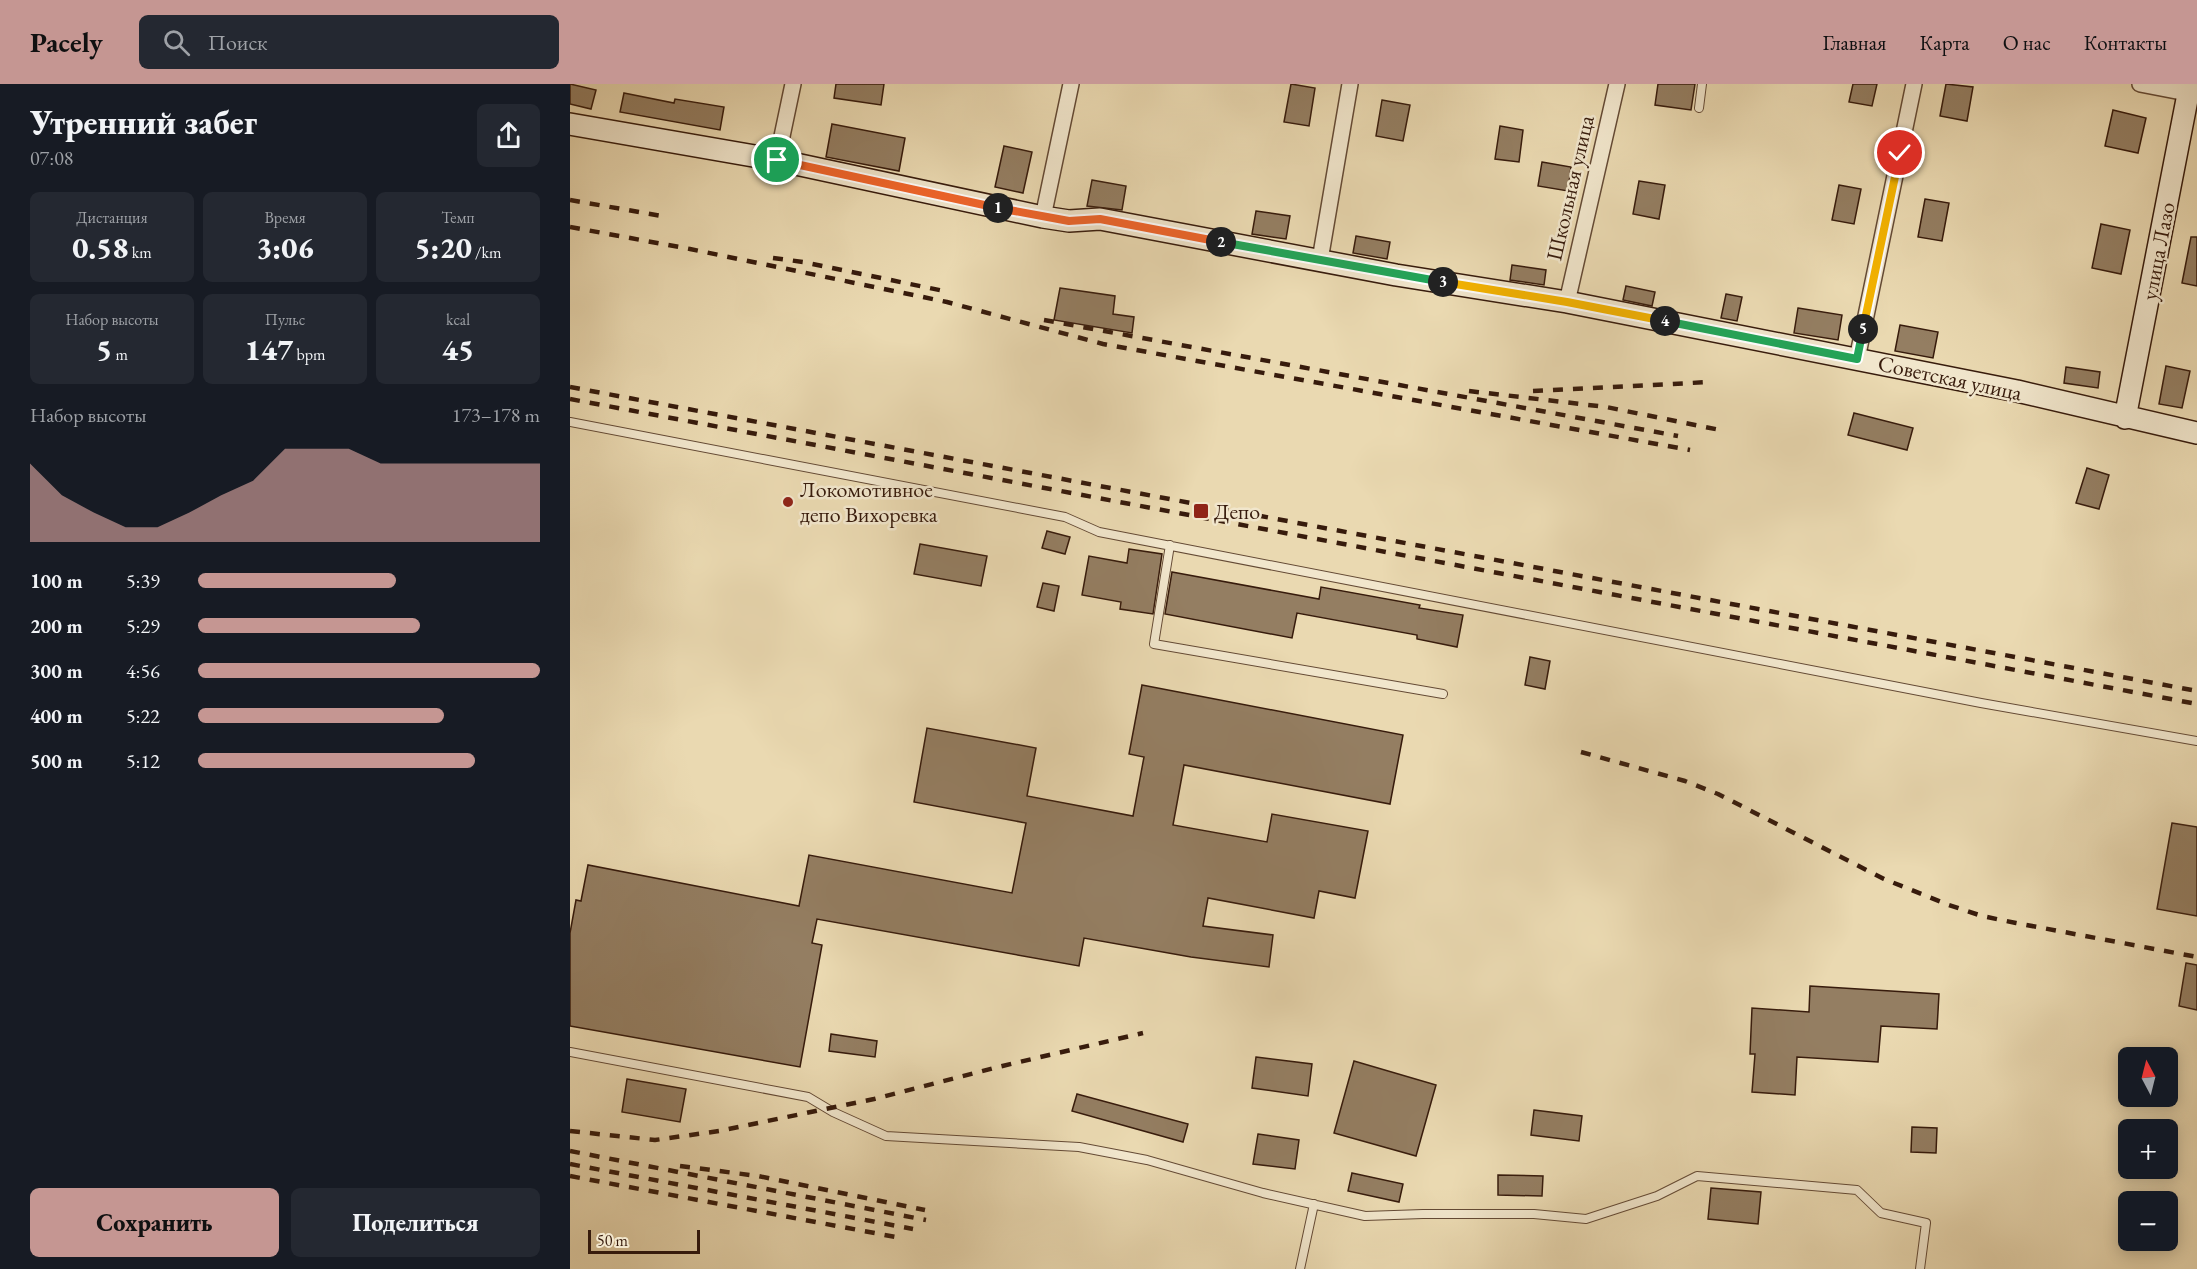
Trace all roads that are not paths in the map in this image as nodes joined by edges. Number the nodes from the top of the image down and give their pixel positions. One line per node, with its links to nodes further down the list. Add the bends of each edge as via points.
1 (793, 84): 11 (street)
2 (1071, 84): 12 (street)
3 (1350, 84): 13 (street)
4 (1617, 84): 14 (street, Школьная улица)
5 (1702, 84): 9 (lane)
6 (1914, 84): 15 (street)
7 (2140, 84): 8 (street)
8 (2192, 91): 16 (street, улица Лазо)
9 (1699, 108)
10 (570, 124): 11 (street, Советская улица)
11 (777, 160): 12 (street, Советская улица)
12 (1043, 218): 13 (street, Советская улица, via 1100,219)
13 (1320, 260): 14 (street, Советская улица)
14 (1567, 302): 15 (street, Советская улица)
15 (1857, 359): 16 (street, Советская улица)
16 (2125, 417): 18 (street, Советская улица)
17 (570, 422): 19 (lane, via 1065,517 1099,532)
18 (2197, 433)
19 (1170, 545): 20 (lane, via 1154,644); 21 (lane, via 1981,703)
20 (1443, 694)
21 (2197, 741)
22 (570, 1052): 23 (lane, via 808,1097 886,1136 1079,1147 1147,1160)
23 (1314, 1204): 24 (lane); 25 (lane, via 1365,1216 1534,1214 1586,1219 1657,1196 1697,1176 1857,1190 1881,1213 1926,1223)
24 (1300, 1269)
25 (1920, 1269)

